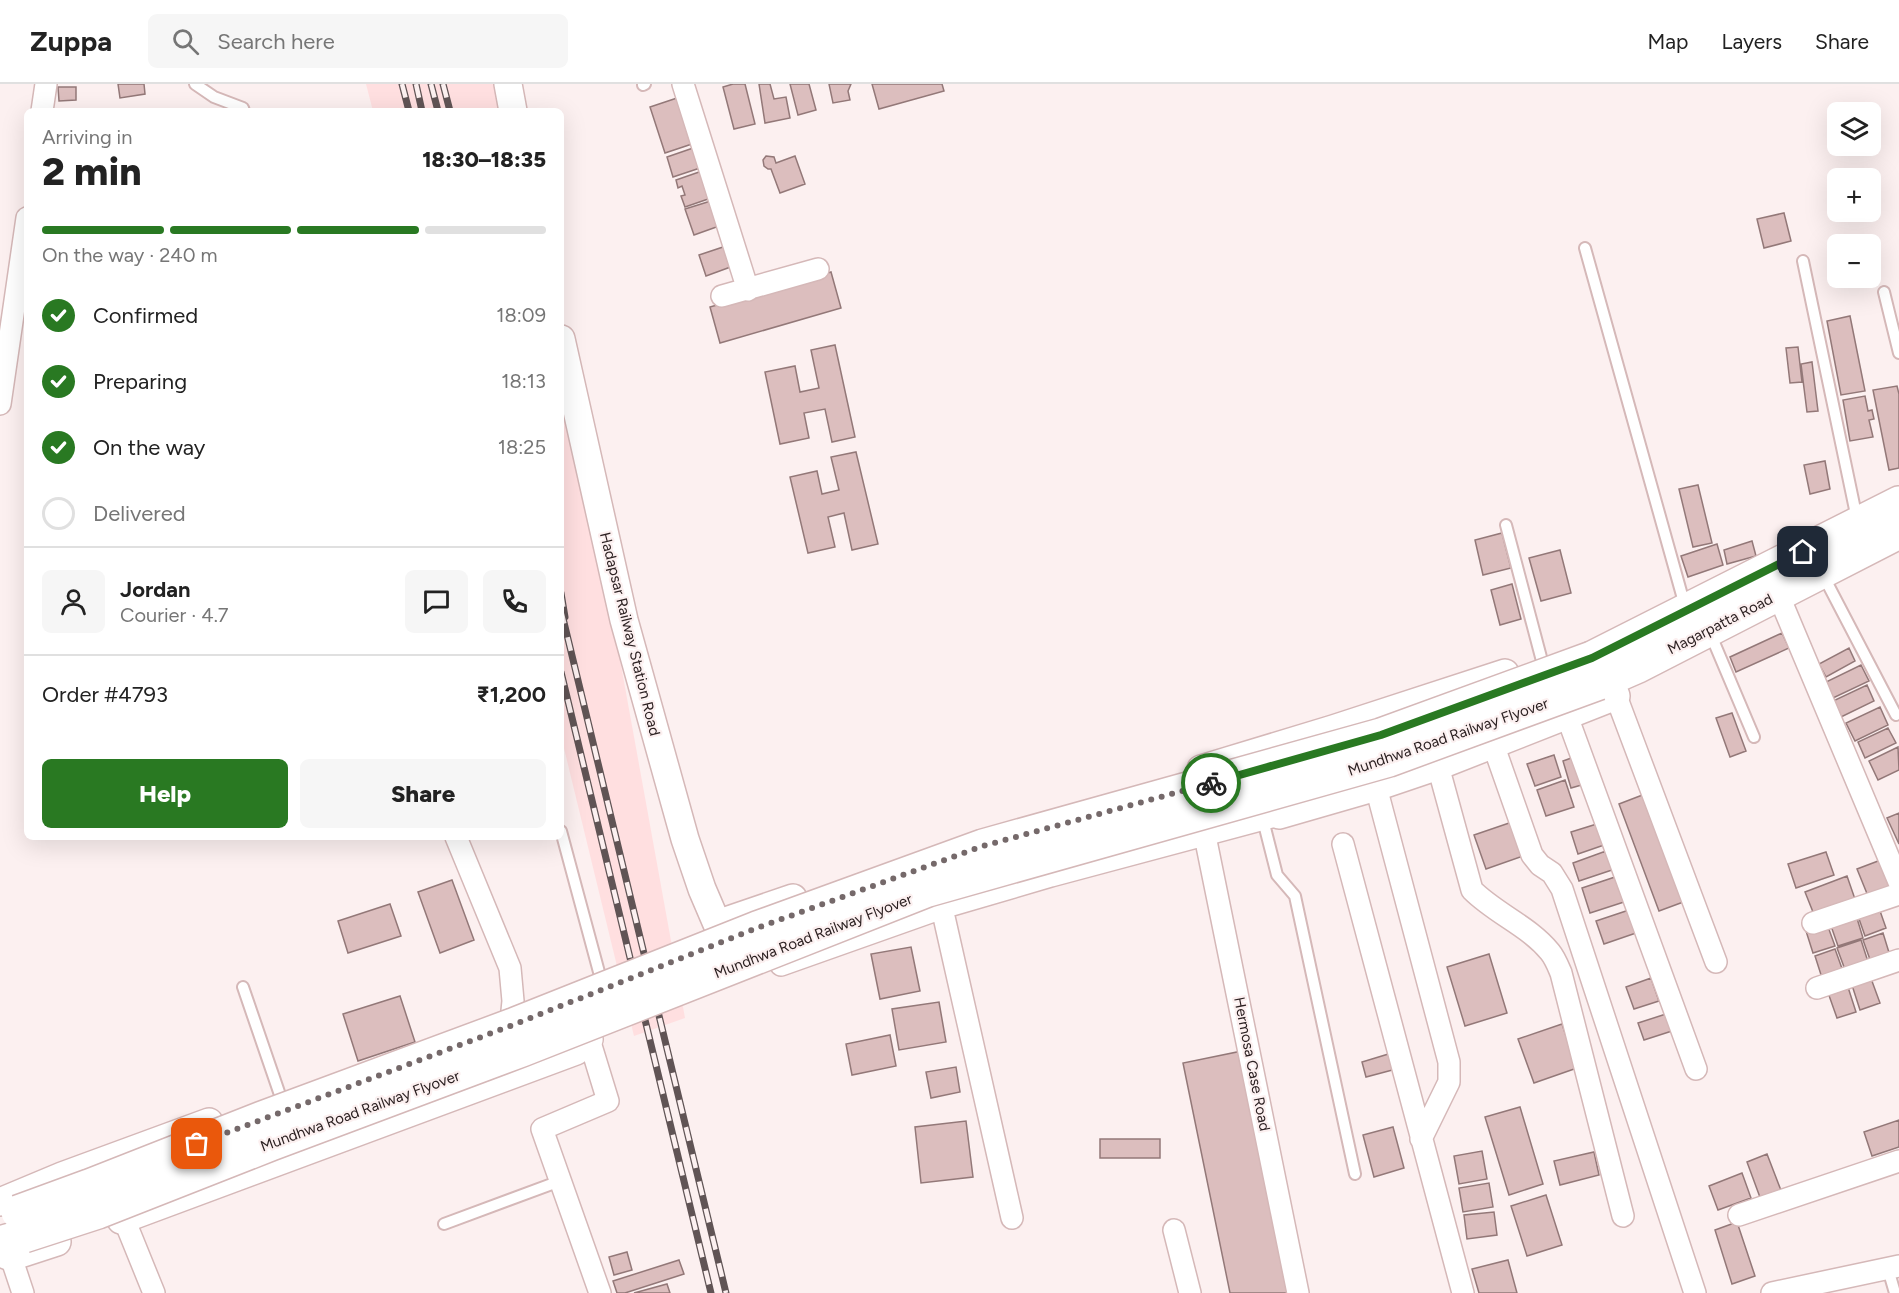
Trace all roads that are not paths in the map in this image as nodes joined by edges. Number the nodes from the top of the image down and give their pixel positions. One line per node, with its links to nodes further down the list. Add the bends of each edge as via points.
1 (46, 84): 5 (street)
2 (195, 84): 6 (lane, via 214,97)
3 (508, 84): 7 (street)
4 (683, 84): 12 (street)
5 (42, 108)
6 (243, 108)
7 (512, 108)
8 (24, 239): 17 (street)
9 (1585, 248): 23 (lane)
10 (1803, 261): 20 (lane)
11 (818, 269): 12 (street)
12 (748, 290): 14 (street)
13 (1884, 292): 16 (lane)
14 (722, 296)
15 (564, 352): 30 (street, Hadapsar Railway Station Road, via 624,620 685,839 717,924 936,847)
16 (1899, 353)
17 (0, 404)
18 (1899, 503): 20 (highway, Magarpatta Road)
19 (1506, 525): 24 (lane)
20 (1872, 535): 21 (highway, Magarpatta Road); 23 (highway, Magarpatta Road)
21 (1822, 572): 22 (highway, Magarpatta Road); 26 (lane)
22 (1778, 594): 23 (highway, Magarpatta Road); 38 (street)
23 (1698, 620): 25 (highway, Magarpatta Road); 28 (lane)
24 (1542, 661): 25 (street, via 1602,643); 30 (street)
25 (1612, 671): 27 (street); 43 (street); 63 (highway, Mundhwa Road Railway Flyover, bridge, via 983,846 757,928 89,1186)
26 (1896, 715)
27 (1568, 716): 29 (street); 49 (street)
28 (1754, 737)
29 (1494, 744): 31 (street); 71 (street, via 1532,855 1552,873 1562,889)
30 (1261, 751): 33 (street)
31 (1438, 766): 32 (street); 58 (street, via 1472,890 1533,936 1551,953 1562,973)
32 (1376, 787): 33 (street); 52 (street, via 1449,1062 1449,1082)
33 (1271, 817): 34 (street); 55 (lane, via 1277,875 1295,896)
34 (1205, 836): 40 (street); 69 (street, Hermosa Case Road)
35 (457, 840): 47 (street, via 510,968)
36 (563, 840): 48 (lane, via 606,1002 603,1026)
37 (1343, 844): 52 (street)
38 (1899, 882)
39 (1899, 894): 41 (street)
40 (942, 908): 44 (street); 59 (street)
41 (1813, 923)
42 (1899, 960): 46 (street)
43 (1716, 962)
44 (750, 977)
45 (243, 987): 50 (lane)
46 (1817, 988)
47 (512, 1011): 48 (street, via 558,993 572,992); 50 (street)
48 (590, 1039): 54 (street, via 576,1052); 56 (street, via 608,1101 542,1129)
49 (1696, 1069)
50 (280, 1095): 51 (street)
51 (242, 1110): 54 (street); 63 (street, via 62,1176)
52 (1421, 1139): 70 (street)
53 (1899, 1161): 57 (street)
54 (264, 1167): 60 (street)
55 (1355, 1174)
56 (560, 1181): 61 (lane); 67 (street)
57 (1739, 1215)
58 (1623, 1216)
59 (1012, 1218)
60 (124, 1219): 63 (street); 66 (street)
61 (444, 1224)
62 (1174, 1230): 68 (street)
63 (8, 1231): 65 (street)
64 (1893, 1267): 72 (street); 73 (lane)
65 (23, 1293)
66 (154, 1293)
67 (600, 1293)
68 (1190, 1293)
69 (1298, 1293)
70 (1463, 1293)
71 (1695, 1293)
72 (1772, 1293)
73 (1895, 1293)

